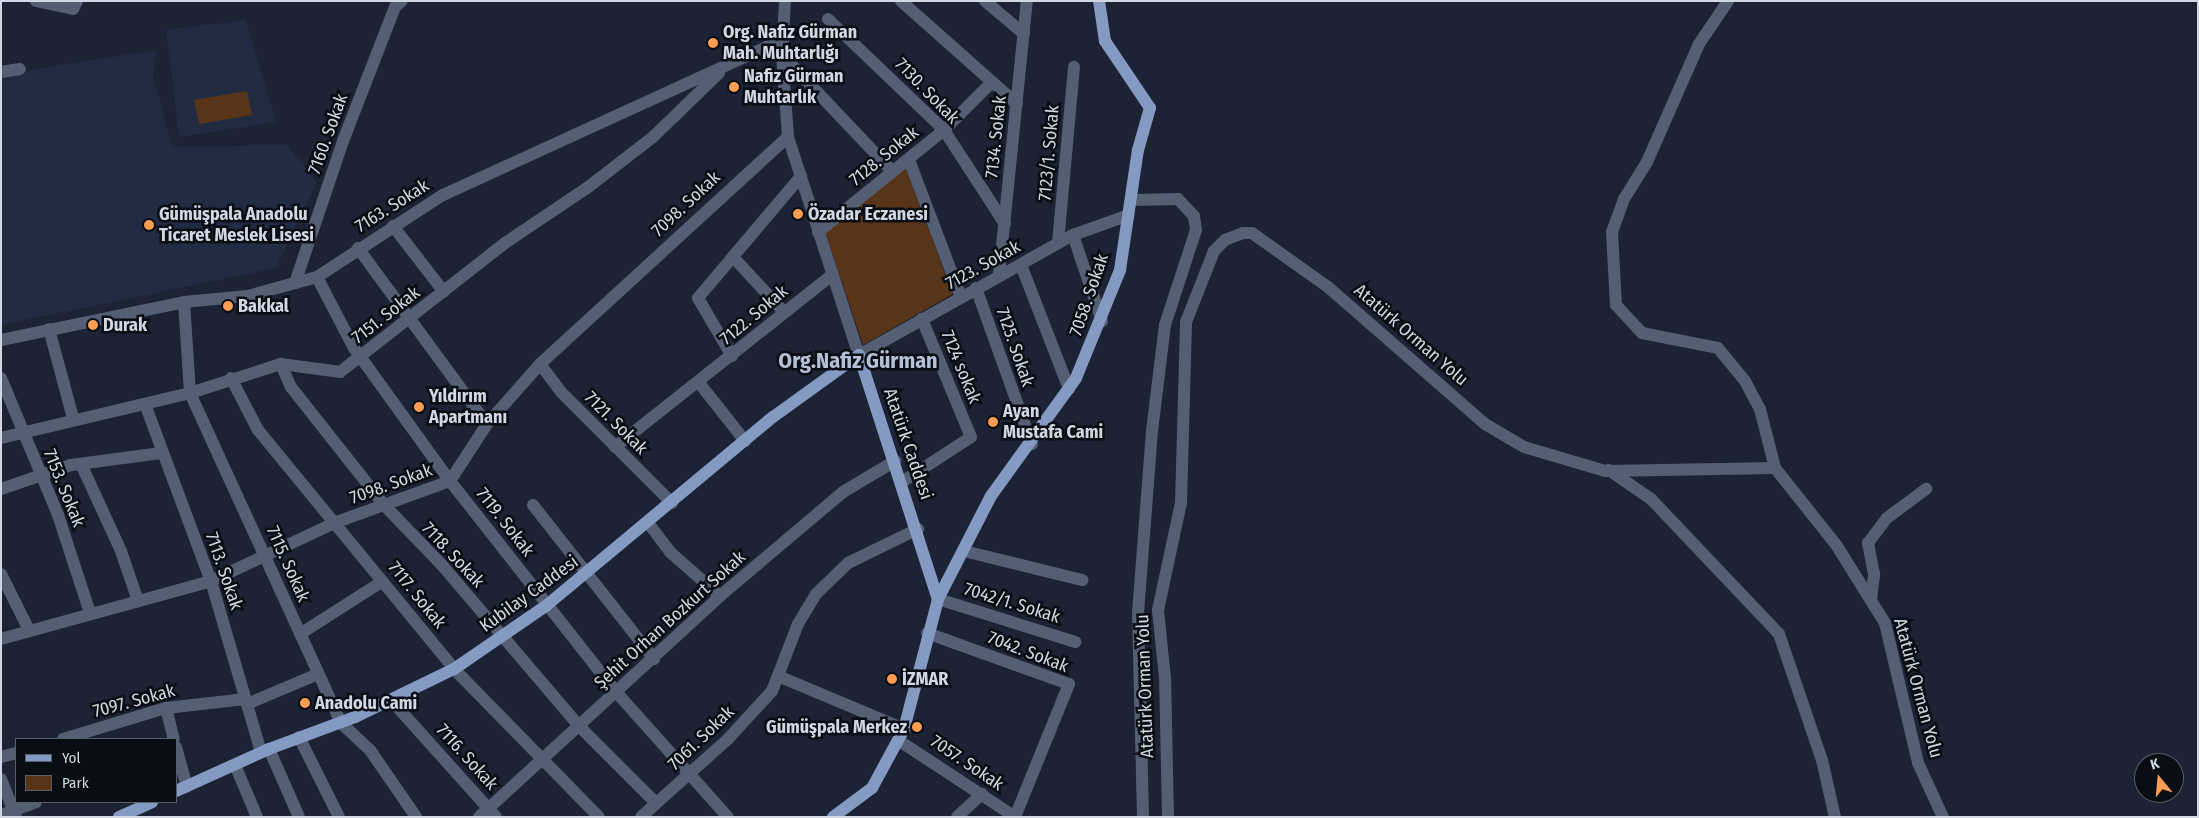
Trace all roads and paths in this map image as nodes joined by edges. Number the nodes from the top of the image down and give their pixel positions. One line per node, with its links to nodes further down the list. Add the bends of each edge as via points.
1 (36, 1): 2 (street, via 73,9)
2 (77, 1)
3 (402, 1): 38 (street, 7160. Sokak, via 395,7 347,132)
4 (786, 1): 12 (street, Atatürk Caddesi)
5 (901, 1): 18 (street)
6 (985, 1): 11 (street)
7 (1027, 1): 11 (street, 7134. Sokak)
8 (1099, 1): 25 (main road, 7058. Sokak, via 1105,41 1150,108)
9 (1728, 1): 70 (street, via 1699,44 1647,162 1624,199 1612,232 1616,305 1642,333 1718,348 1746,381 1760,409)
10 (828, 19): 20 (street, 7130. Sokak)
11 (1024, 34): 19 (street, 7134. Sokak)
12 (784, 39): 13 (street, Atatürk Caddesi); 14 (street, 7163. Sokak)
13 (782, 55): 21 (street, Atatürk Caddesi); 23 (street)
14 (726, 67): 28 (street, 7163. Sokak, via 443,195); 40 (street, 7151. Sokak, via 653,136)
15 (1074, 67): 31 (street, 7123/1. Sokak)
16 (20, 69): 17 (street)
17 (1, 72)
18 (991, 83): 19 (street); 20 (street, 7128. Sokak)
19 (1017, 104): 27 (street, 7134. Sokak)
20 (944, 130): 22 (street, 7128. Sokak); 27 (street, 7130. Sokak)
21 (788, 137): 24 (street, Atatürk Caddesi); 53 (street, 7098. Sokak)
22 (910, 160): 23 (street, 7128. Sokak); 41 (street)
23 (893, 172): 29 (street, 7128. Sokak)
24 (801, 176): 29 (street, Atatürk Caddesi); 33 (street)
25 (1131, 200): 26 (main road, 7058. Sokak); 145 (street, via 1178,199 1194,216 1196,230 1165,325 1152,431 1138,612)
26 (1129, 215): 30 (street, 7123. Sokak); 46 (main road, 7058. Sokak, via 1120,270)
27 (1005, 224): 36 (street, 7134. Sokak)
28 (393, 226): 32 (street, 7163. Sokak); 40 (street)
29 (818, 232): 35 (street, Atatürk Caddesi)
30 (1073, 235): 31 (street, 7123. Sokak); 46 (street)
31 (1058, 243): 34 (street, 7123. Sokak)
32 (358, 248): 37 (street, 7163. Sokak); 45 (street)
33 (733, 258): 43 (street); 50 (street, via 698,298)
34 (1021, 265): 36 (street, 7123. Sokak); 57 (street)
35 (833, 274): 43 (street, 7122. Sokak); 49 (street, Atatürk Caddesi)
36 (999, 275): 39 (street, 7123. Sokak)
37 (317, 277): 38 (street, 7163. Sokak); 51 (street, 7119. Sokak)
38 (295, 283): 42 (street, 7163. Sokak, via 248,296)
39 (976, 288): 41 (street, 7123. Sokak); 65 (street, 7125. Sokak)
40 (444, 292): 45 (street, 7151. Sokak)
41 (961, 297): 44 (street, 7123. Sokak)
42 (184, 302): 47 (street, 7163. Sokak); 58 (street, 7115. Sokak)
43 (783, 311): 50 (street, 7122. Sokak)
44 (922, 319): 49 (street, 7123. Sokak); 74 (street, 7124 sokak, via 971,437)
45 (408, 321): 51 (street, 7151. Sokak); 61 (street)
46 (1102, 321): 57 (main road, 7058. Sokak)
47 (49, 329): 48 (street, 7163. Sokak); 60 (street)
48 (1, 340)
49 (859, 355): 64 (main road, Kubilay Caddesi); 68 (main road, Atatürk Caddesi)
50 (732, 356): 56 (street, 7122. Sokak)
51 (361, 358): 52 (street, 7151. Sokak, via 340,372); 73 (street, 7119. Sokak)
52 (281, 364): 55 (street, 7151. Sokak); 78 (street, 7118. Sokak, via 291,386)
53 (540, 364): 61 (street, 7098. Sokak); 66 (street, 7121. Sokak)
54 (1, 378): 62 (street, 7153. Sokak)
55 (231, 378): 58 (street, 7151. Sokak); 80 (street, 7117. Sokak, via 258,430)
56 (700, 384): 64 (street); 66 (street, 7122. Sokak)
57 (1069, 389): 65 (main road, 7058. Sokak)
58 (190, 393): 59 (street, 7151. Sokak); 84 (street, 7115. Sokak)
59 (145, 404): 60 (street, 7151. Sokak); 67 (street, 7113. Sokak)
60 (73, 418): 62 (street, 7151. Sokak)
61 (487, 424): 73 (street, 7098. Sokak)
62 (20, 432): 63 (street, 7151. Sokak); 72 (street, 7153. Sokak)
63 (1, 438)
64 (746, 441): 77 (main road, Kubilay Caddesi)
65 (1032, 444): 83 (main road, 7058. Sokak, via 991,496)
66 (615, 447): 77 (street, 7121. Sokak)
67 (161, 453): 69 (street); 88 (street, 7113. Sokak)
68 (895, 461): 74 (main road, Atatürk Caddesi); 90 (street, Şehit Orhan Bozkurt Sokak, via 843,492)
69 (81, 464): 72 (street); 93 (street, via 121,551)
70 (1775, 468): 71 (street, Atatürk Orman Yolu); 92 (street, Atatürk Orman Yolu, via 1837,546)
71 (1609, 470): 146 (street, Atatürk Orman Yolu, via 1524,447 1485,424 1365,316 1269,244 1252,233 1225,240 1204,270 1186,322 1181,503 1158,610 1165,678); 147 (street, via 1651,499 1779,634 1822,760)
72 (42, 475): 75 (street); 95 (street, 7153. Sokak)
73 (450, 480): 78 (street, 7098. Sokak); 94 (street, 7119. Sokak)
74 (902, 482): 82 (main road, Atatürk Caddesi)
75 (1, 489)
76 (1926, 489): 92 (street, via 1887,518 1868,543 1874,574)
77 (672, 503): 81 (main road, Kubilay Caddesi)
78 (385, 506): 80 (street, 7098. Sokak); 99 (street, 7118. Sokak)
79 (533, 506): 86 (street)
80 (334, 524): 84 (street, 7098. Sokak); 89 (street, 7117. Sokak)
81 (649, 524): 86 (main road, Kubilay Caddesi); 90 (street, via 670,552)
82 (918, 529): 91 (main road, Atatürk Caddesi); 105 (street, 7061. Sokak, via 848,563 816,594)
83 (964, 551): 87 (street); 91 (main road, 7058. Sokak)
84 (266, 558): 88 (street, 7098. Sokak); 98 (street, 7115. Sokak)
85 (1, 574): 96 (street)
86 (586, 574): 94 (main road, Kubilay Caddesi); 102 (street)
87 (1082, 580)
88 (212, 581): 93 (street, 7098. Sokak); 108 (street, 7113. Sokak)
89 (383, 581): 98 (street); 103 (street, 7117. Sokak)
90 (720, 596): 102 (street, Şehit Orhan Bozkurt Sokak)
91 (938, 599): 97 (main road); 101 (street, 7042/1. Sokak)
92 (1871, 600): 148 (street, Atatürk Orman Yolu, via 1885,623 1918,763)
93 (138, 601): 95 (street, 7098. Sokak)
94 (547, 605): 99 (main road, Kubilay Caddesi); 106 (street, 7119. Sokak)
95 (90, 613): 96 (street, 7098. Sokak)
96 (28, 628): 100 (street, 7098. Sokak)
97 (927, 633): 112 (main road); 144 (street, 7042. Sokak, via 1069,684)
98 (300, 634): 104 (street, 7115. Sokak)
99 (502, 637): 103 (main road, Kubilay Caddesi); 111 (street, 7118. Sokak)
100 (1, 639)
101 (1075, 642)
102 (654, 660): 106 (street, Şehit Orhan Bozkurt Sokak)
103 (454, 669): 107 (main road, Kubilay Caddesi); 119 (street, 7117. Sokak)
104 (318, 674): 108 (street, 7097. Sokak); 110 (street, 7115. Sokak)
105 (778, 676): 112 (street); 122 (street, 7061. Sokak, via 772,691)
106 (617, 693): 111 (street, Şehit Orhan Bozkurt Sokak); 122 (street, 7119. Sokak)
107 (391, 700): 110 (main road, Kubilay Caddesi); 129 (street, 7116. Sokak)
108 (246, 701): 109 (street, 7097. Sokak); 116 (street, 7113. Sokak)
109 (166, 708): 114 (street, 7097. Sokak); 115 (street)
110 (342, 723): 113 (main road, Kubilay Caddesi); 137 (street, 7115. Sokak, via 370,750)
111 (578, 725): 119 (street, Şehit Orhan Bozkurt Sokak); 128 (street, 7118. Sokak)
112 (901, 735): 125 (street, 7057. Sokak); 142 (main road, via 872,788)
113 (299, 737): 116 (main road, Kubilay Caddesi); 136 (street)
114 (66, 738)
115 (174, 738)
116 (265, 751): 121 (main road, Kubilay Caddesi); 135 (street, 7113. Sokak)
117 (15, 753): 118 (street)
118 (1, 757)
119 (539, 759): 129 (street, Şehit Orhan Bozkurt Sokak); 139 (street, 7117. Sokak)
120 (178, 762): 124 (street)
121 (235, 765): 124 (main road, Kubilay Caddesi); 134 (street)
122 (688, 777): 128 (street, 7061. Sokak); 141 (street, 7119. Sokak)
123 (1, 779): 130 (street)
124 (182, 789)
125 (982, 794): 143 (street); 144 (street, 7057. Sokak)
126 (34, 803): 130 (street)
127 (151, 803): 131 (main road)
128 (656, 803): 140 (street, 7061. Sokak)
129 (492, 812): 138 (street, Şehit Orhan Bozkurt Sokak)
130 (15, 813): 132 (street)
131 (137, 813): 133 (main road)
132 (1, 815)
133 (119, 817)
134 (257, 817)
135 (298, 817)
136 (339, 817)
137 (416, 817)
138 (479, 817)
139 (599, 817)
140 (641, 817)
141 (728, 817)
142 (833, 817)
143 (957, 817)
144 (1015, 817)
145 (1143, 817)
146 (1168, 817)
147 (1835, 817)
148 (1943, 817)

